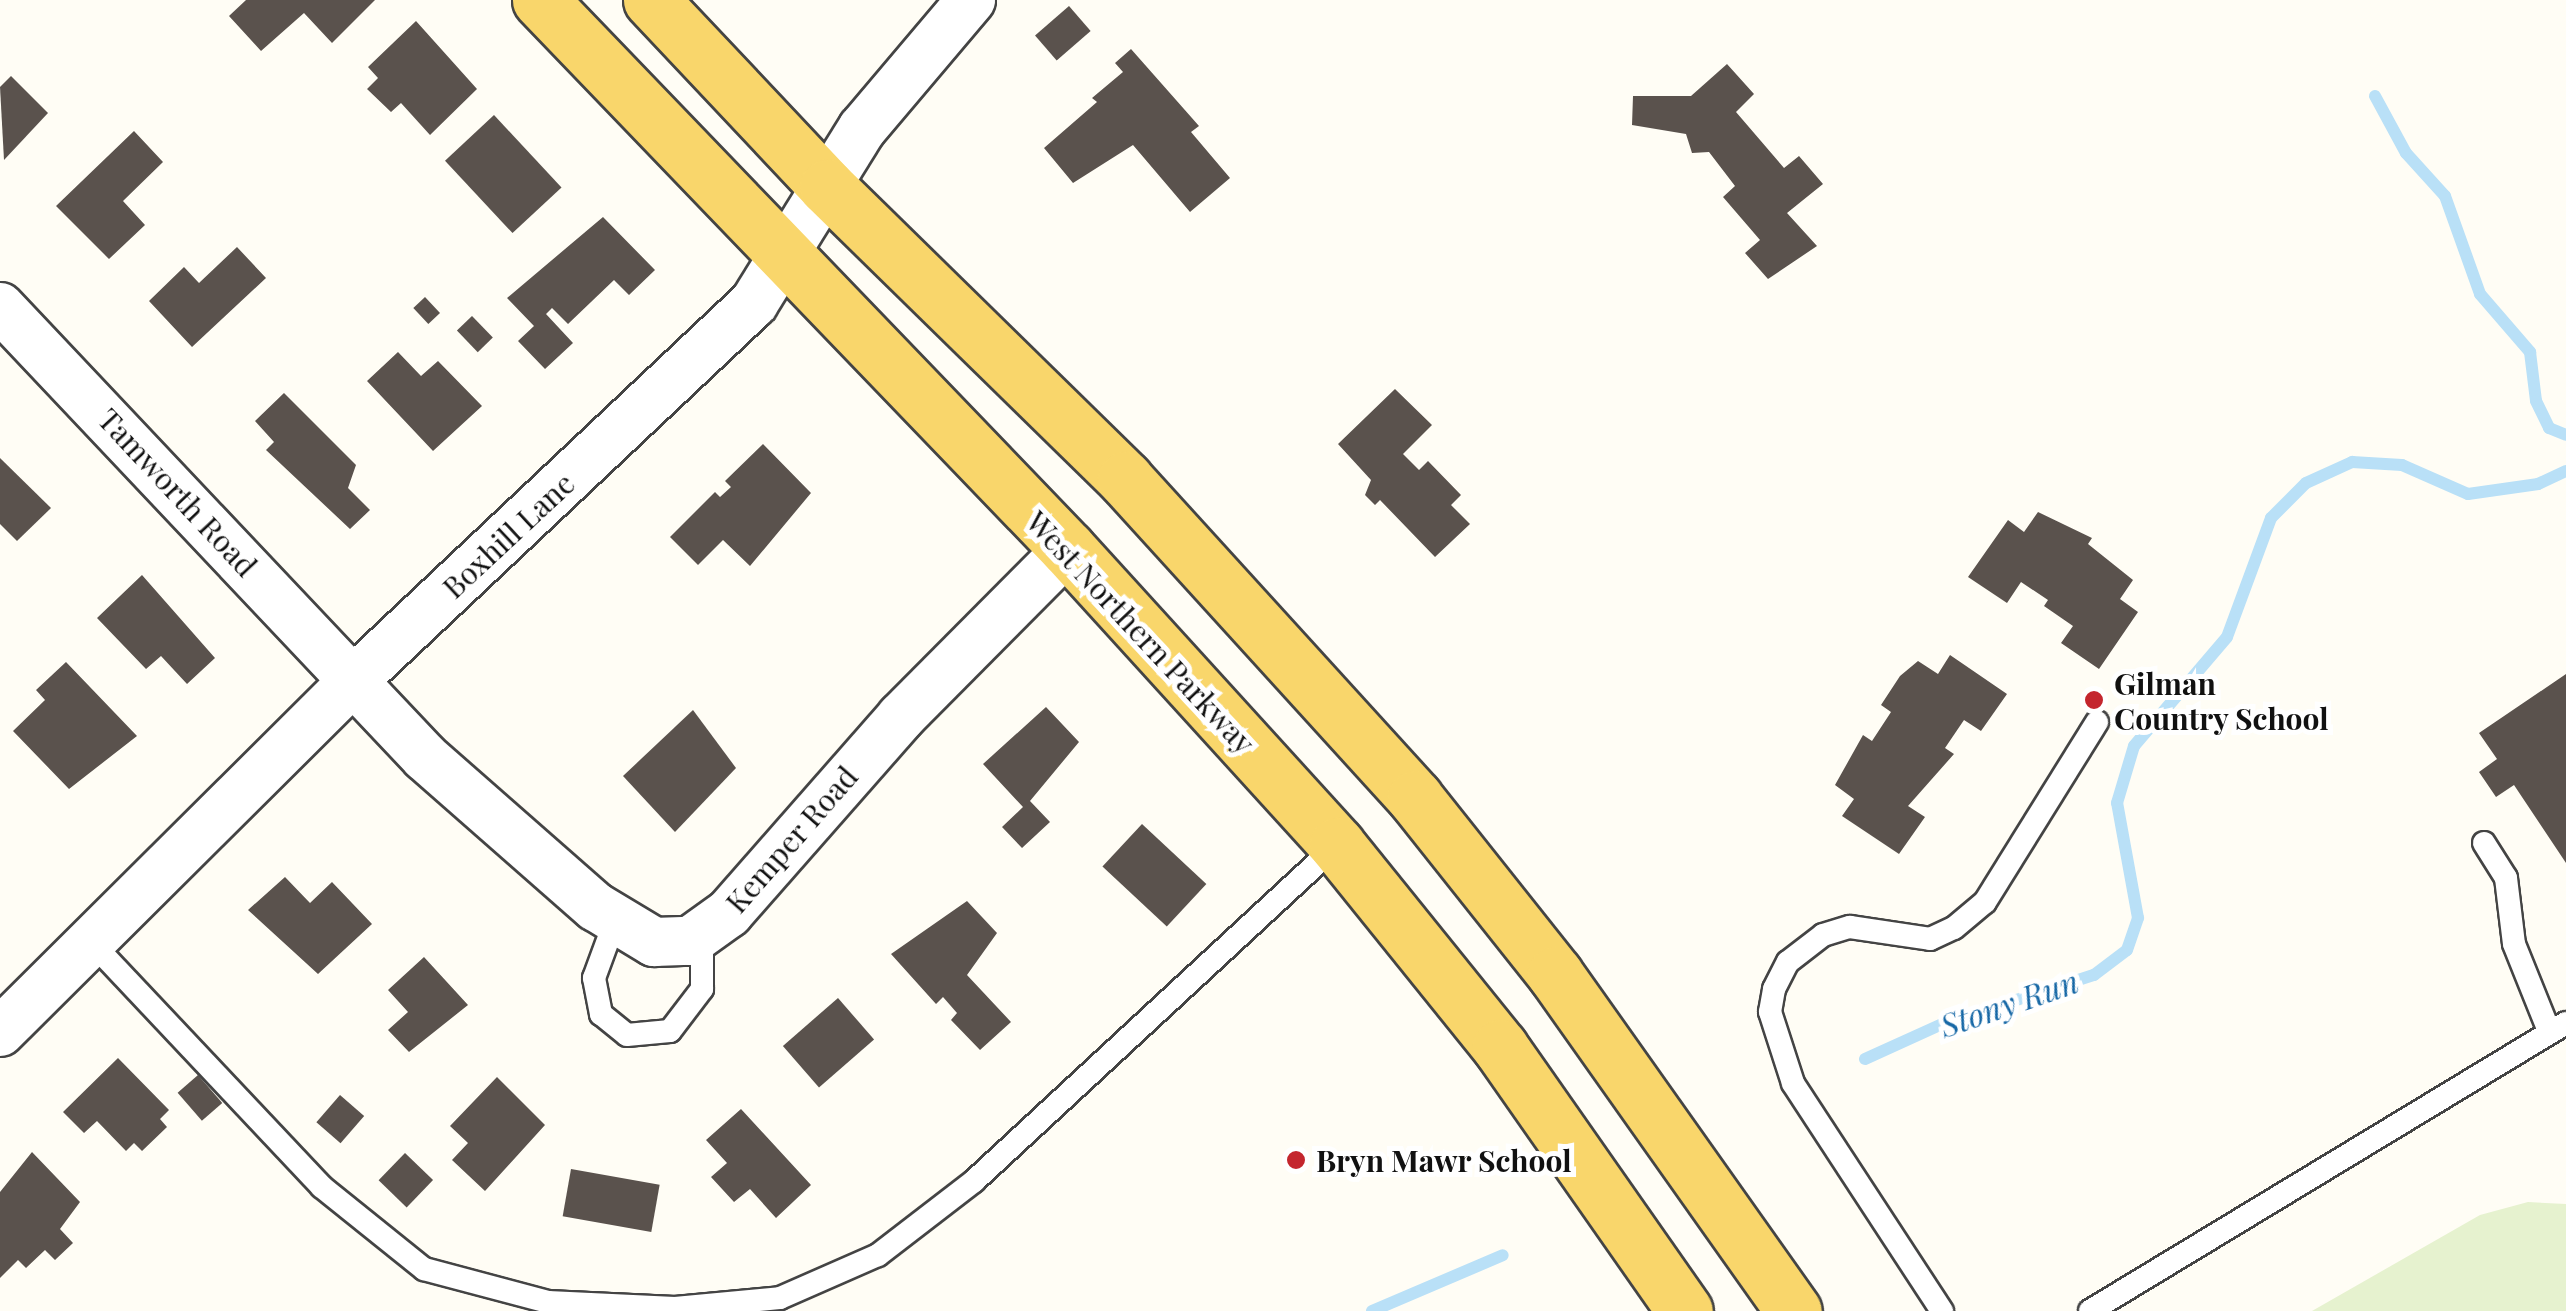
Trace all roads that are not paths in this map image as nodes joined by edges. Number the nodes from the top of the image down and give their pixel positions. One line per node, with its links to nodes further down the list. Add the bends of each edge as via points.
1 (540, 0): 5 (main road, West Northern Parkway)
2 (650, 0): 4 (main road)
3 (971, 0): 4 (street, Boxhill Lane, via 862,129)
4 (827, 187): 5 (street, Boxhill Lane); 18 (main road, via 1124,479 1415,798 1555,974)
5 (784, 258): 7 (main road, West Northern Parkway); 8 (street, Boxhill Lane, via 754,303)
6 (0, 306): 8 (street, Tamworth Road)
7 (1068, 549): 11 (main road, West Northern Parkway); 13 (street, Kemper Road)
8 (355, 679): 12 (street, Kemper Road, via 425,757); 14 (street, Boxhill Lane)
9 (2097, 722): 19 (lane, via 1985,902 1954,928 1930,939 1850,927 1824,935 1788,962 1774,989 1770,1012 1792,1083)
10 (2484, 843): 15 (lane, via 2506,878 2514,944)
11 (1337, 846): 14 (lane, via 974,1181 878,1255 780,1298 675,1308 548,1302 424,1269 322,1187); 17 (main road, West Northern Parkway, via 1500,1047)
12 (615, 922): 13 (street, Kemper Road, via 670,944); 13 (lane, via 594,978 601,1014 627,1035 670,1031 702,989)
13 (702, 932)
14 (94, 945): 16 (street, Boxhill Lane)
15 (2558, 1027): 20 (lane)
16 (0, 1032)
17 (1686, 1311)
18 (1794, 1311)
19 (1942, 1311)
20 (2090, 1311)

